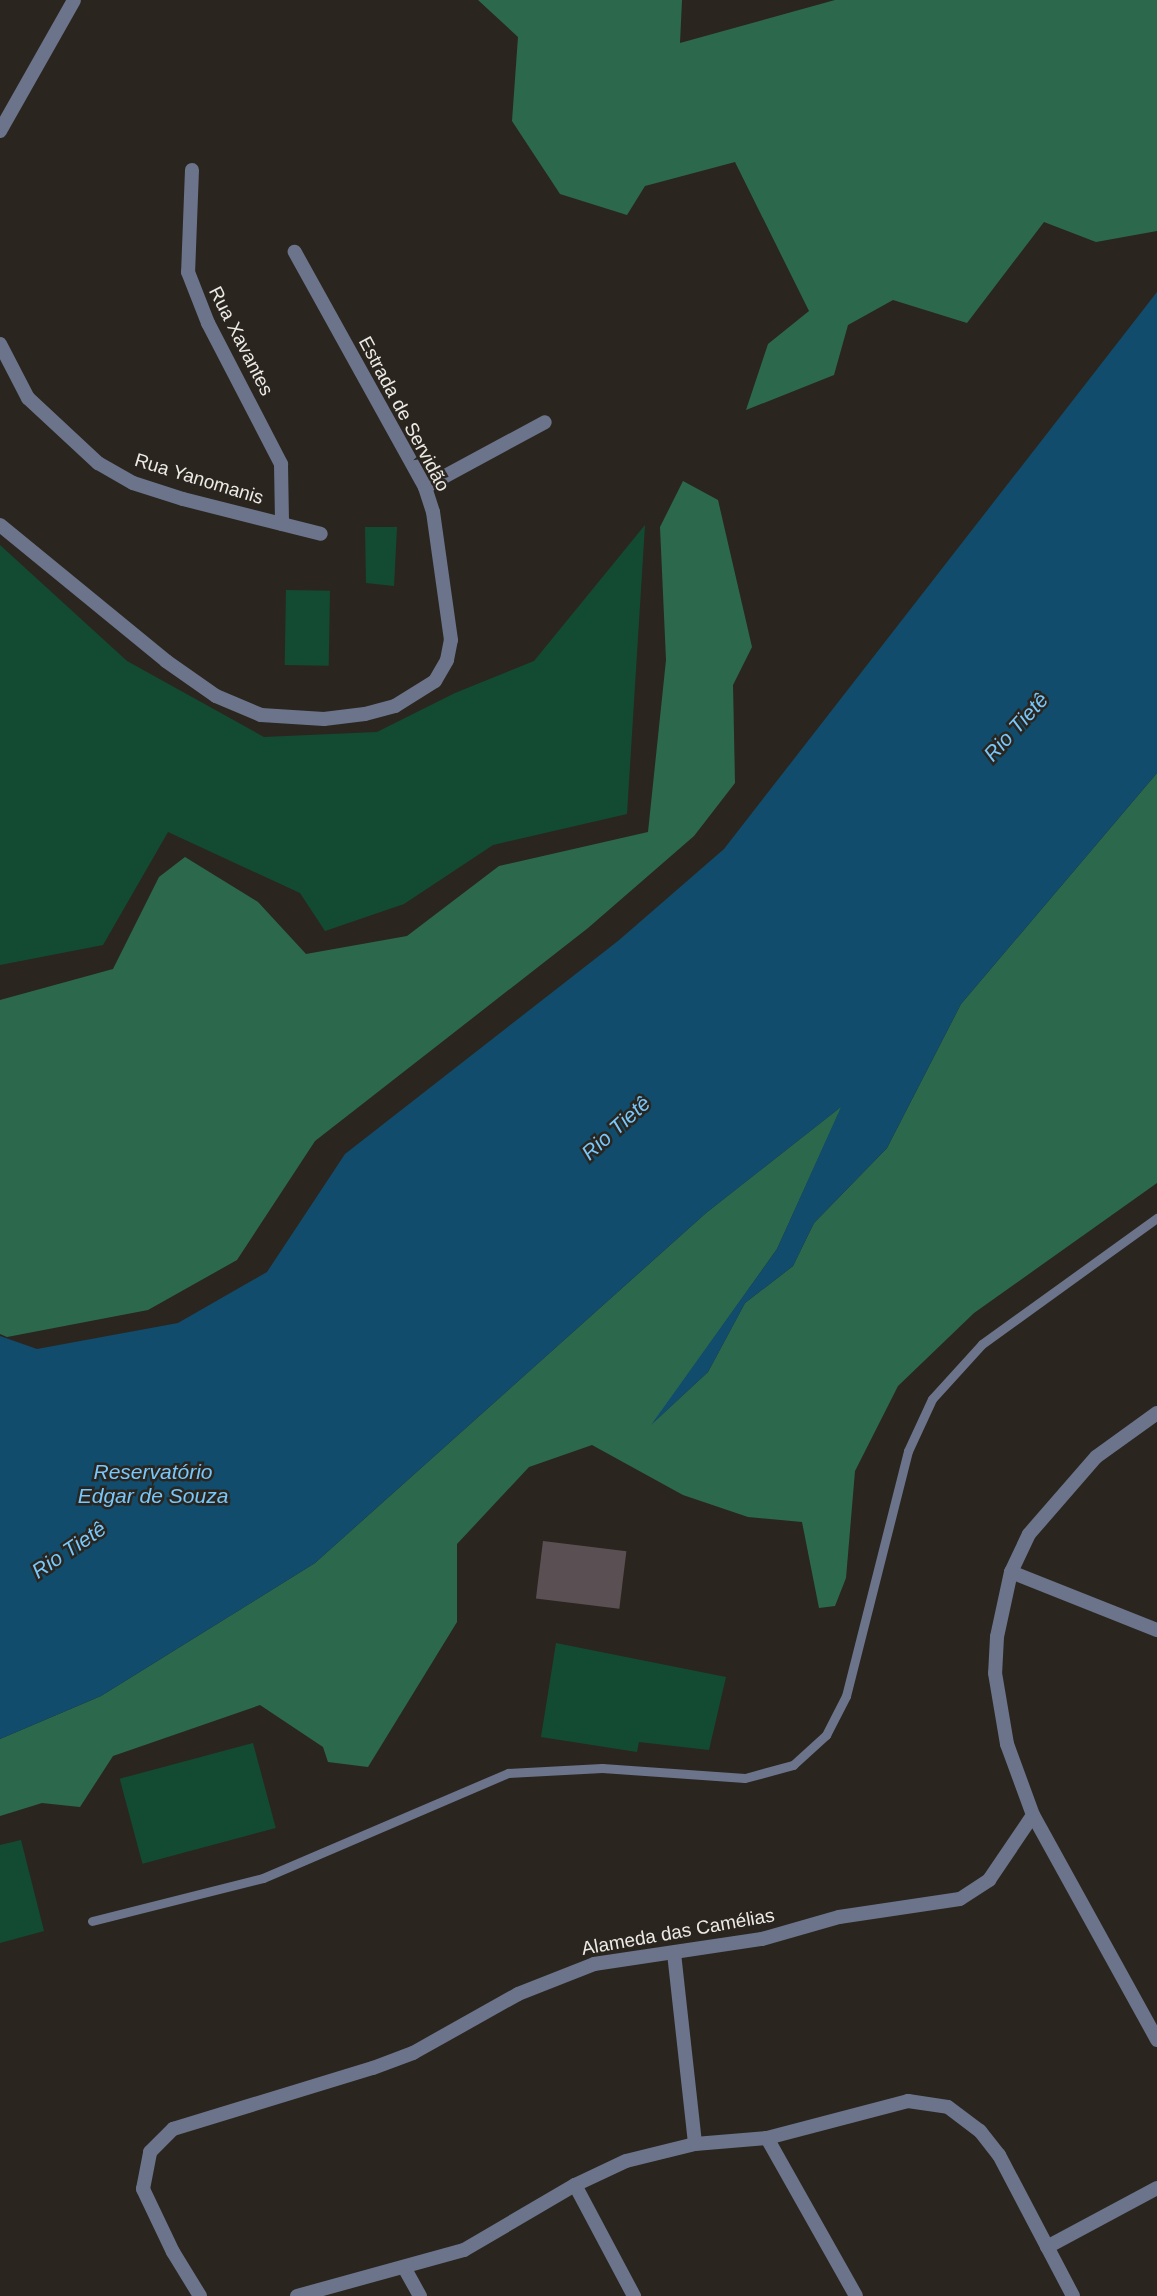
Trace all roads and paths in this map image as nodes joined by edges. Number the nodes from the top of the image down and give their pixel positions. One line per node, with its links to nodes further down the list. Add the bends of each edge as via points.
1 (74, 0): 2 (street)
2 (0, 131)
3 (192, 170): 8 (street, Rua Xavantes, via 188,272 281,464)
4 (295, 252): 7 (street, Estrada de Servidão)
5 (0, 344): 8 (street, Rua Yanomanis, via 28,398 98,463 133,483)
6 (545, 422): 7 (street)
7 (425, 487): 9 (street, Estrada de Servidão, via 449,607 447,660 435,681 395,706 324,719 261,715 216,696 166,662)
8 (282, 524): 10 (street, Rua Yanomanis)
9 (0, 525)
10 (321, 534)
11 (1157, 1219): 16 (lane, via 982,1344 932,1399 908,1451 846,1696 826,1735 793,1765 746,1778 602,1768 508,1773 263,1878)
12 (1157, 1413): 13 (street, via 1096,1457 1069,1484 1029,1534)
13 (1011, 1572): 14 (street); 15 (street, via 997,1637 996,1685 1007,1744)
14 (1157, 1630)
15 (1033, 1815): 17 (street, Alameda das Camélias, via 989,1880 960,1899 839,1917 762,1938); 18 (street)
16 (92, 1922)
17 (674, 1953): 20 (street); 25 (street, Alameda das Camélias, via 594,1964 564,1974 413,2053 173,2129 150,2152 144,2189 173,2252)
18 (1157, 2040)
19 (767, 2138): 20 (street); 23 (street, via 908,2101 948,2107 981,2130 999,2155); 29 (street)
20 (695, 2144): 21 (street, via 626,2161)
21 (575, 2185): 24 (street, via 464,2250); 28 (street)
22 (1157, 2188): 23 (street)
23 (1046, 2248): 30 (street)
24 (405, 2269): 26 (street); 27 (street)
25 (200, 2296)
26 (297, 2296)
27 (420, 2296)
28 (634, 2296)
29 (856, 2296)
30 (1073, 2296)

